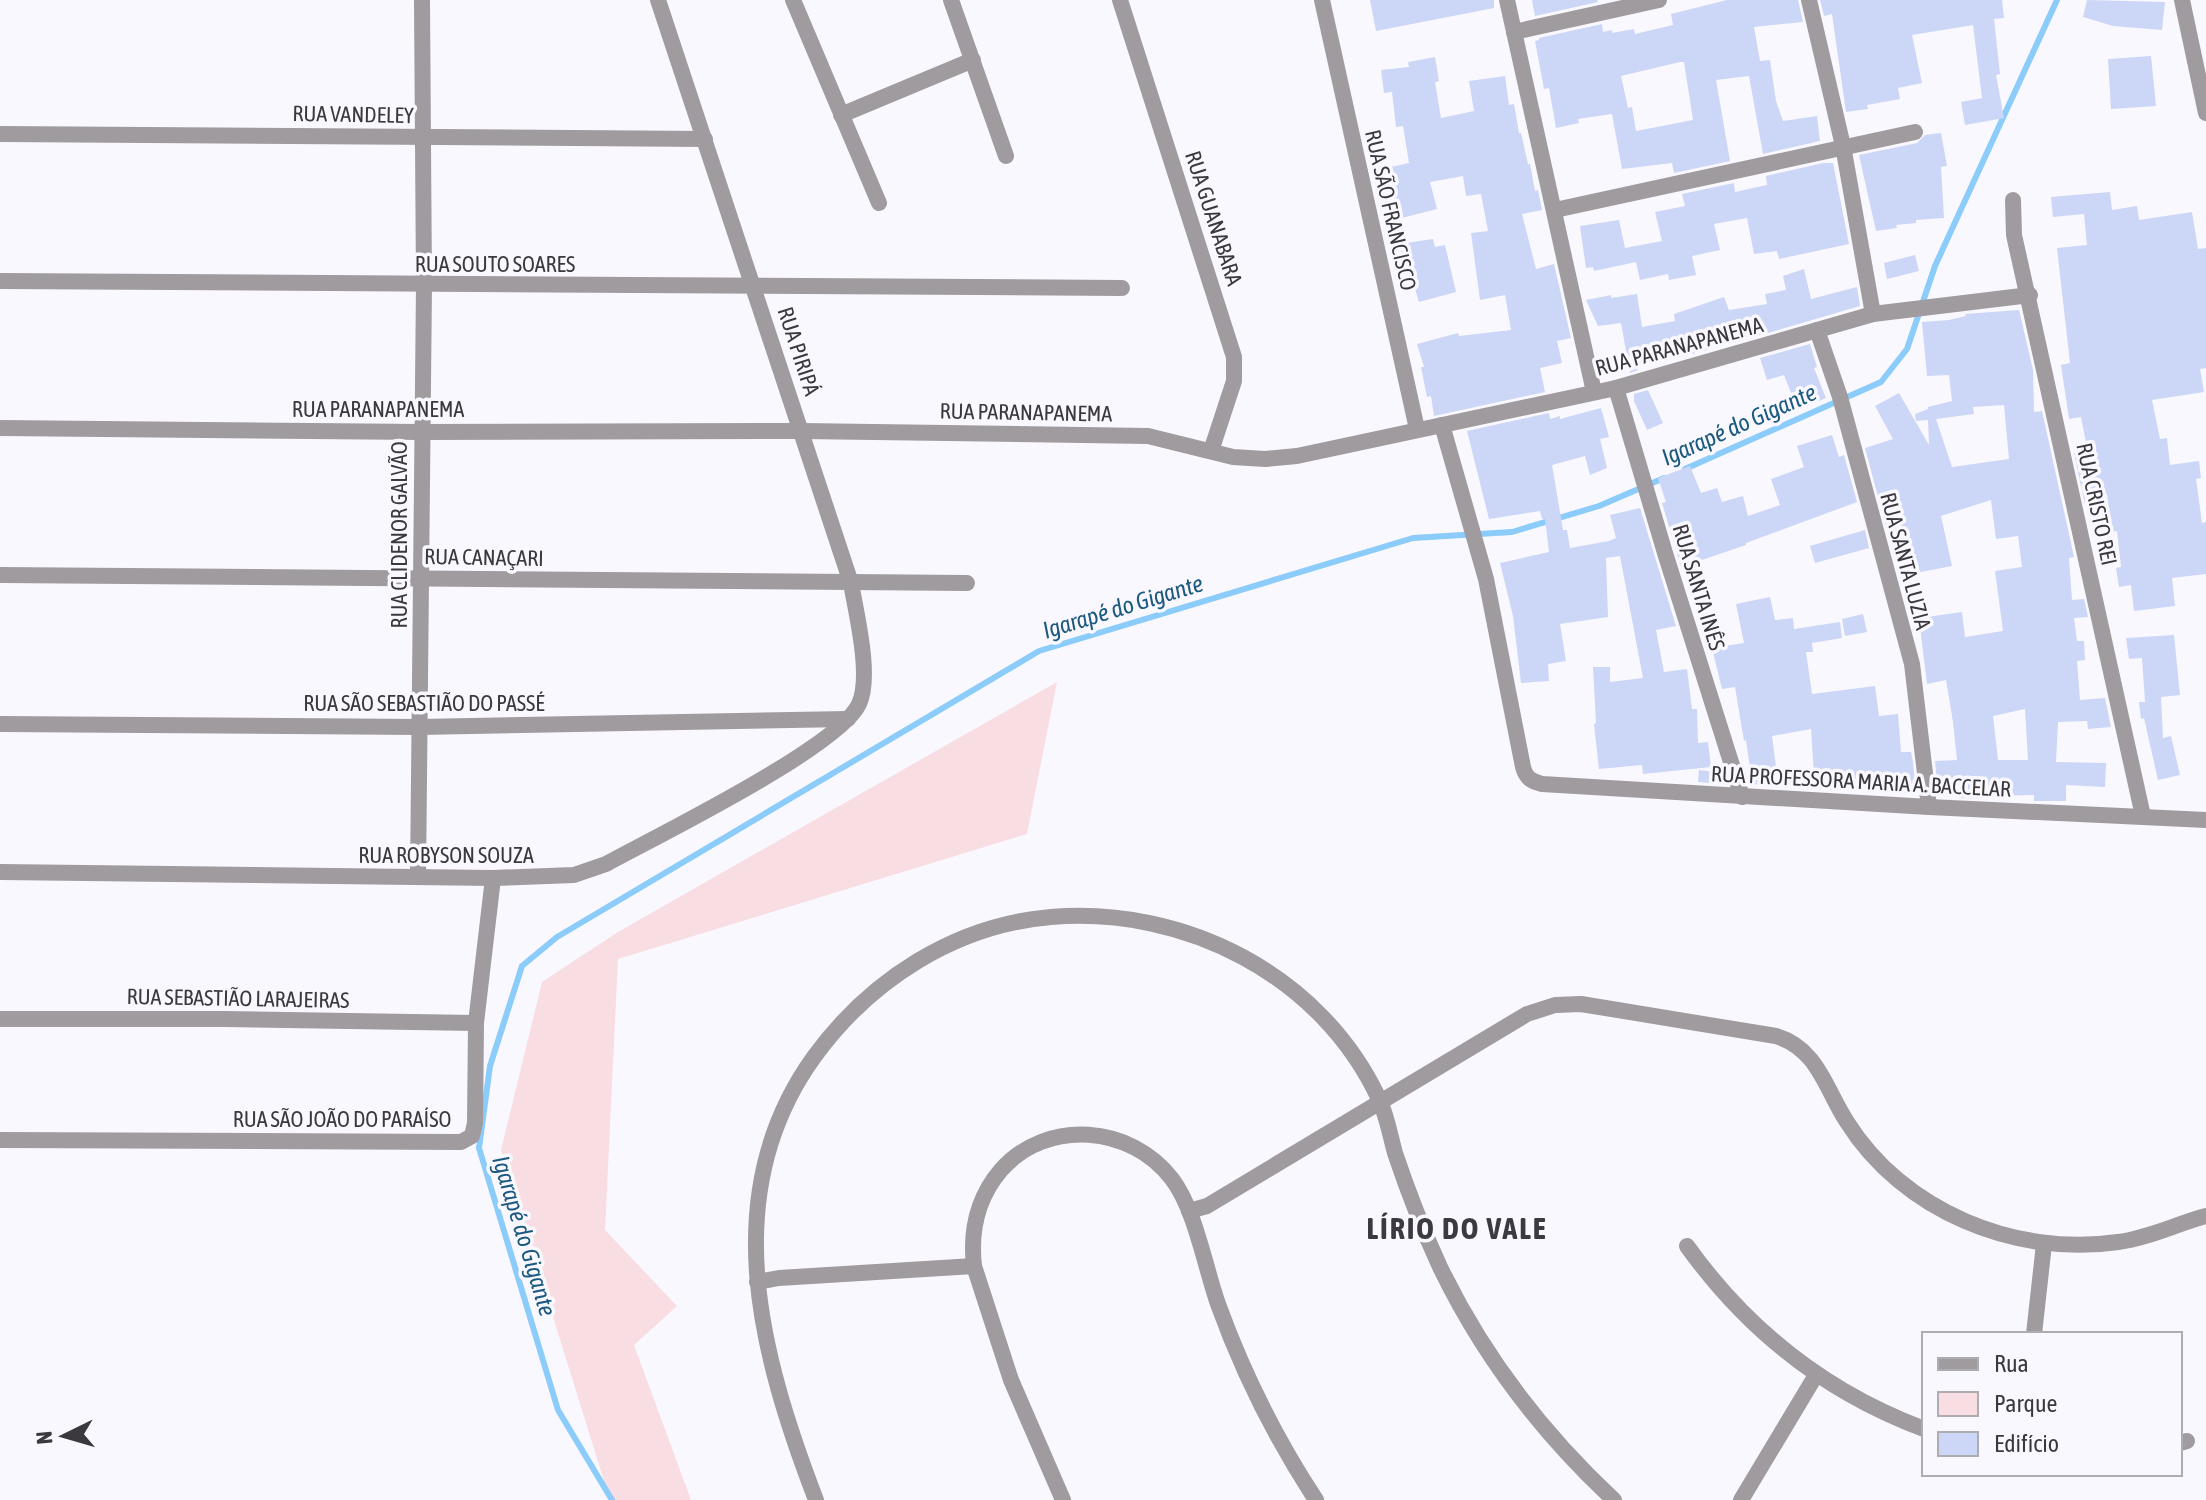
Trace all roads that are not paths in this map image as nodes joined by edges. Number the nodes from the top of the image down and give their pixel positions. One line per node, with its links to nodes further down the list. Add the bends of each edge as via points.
1 (422, 0): 17 (street, RUA CLIDENOR GALVÃO)
2 (658, 0): 18 (street, RUA PIRIPÁ)
3 (793, 0): 14 (street)
4 (951, 0): 12 (street)
5 (1120, 0): 38 (street, RUA GUANABARA, via 1234,357 1234,381)
6 (1322, 0): 35 (street, RUA SÃO FRANCISCO)
7 (1507, 0): 11 (street)
8 (1659, 0): 11 (street)
9 (1809, 0): 19 (street)
10 (2182, 0): 13 (street)
11 (1514, 32): 23 (street)
12 (973, 60): 14 (street); 20 (street)
13 (2206, 113)
14 (841, 115): 22 (street)
15 (1915, 132): 19 (street)
16 (0, 134): 17 (street, RUA VANDELEY)
17 (424, 137): 18 (street, RUA VANDELEY); 25 (street, RUA CLIDENOR GALVÃO)
18 (705, 139): 26 (street, RUA PIRIPÁ)
19 (1843, 146): 23 (street); 29 (street)
20 (1006, 156)
21 (2013, 200): 28 (street, RUA CRISTO REI, via 2014,235)
22 (879, 203)
23 (1555, 210): 32 (street)
24 (0, 281): 25 (street, RUA SOUTO SOARES)
25 (424, 285): 26 (street, RUA SOUTO SOARES); 37 (street, RUA CLIDENOR GALVÃO)
26 (755, 286): 27 (street, RUA SOUTO SOARES); 36 (street, RUA PIRIPÁ)
27 (1122, 288)
28 (2030, 295): 29 (street, RUA PARANAPANEMA); 48 (street, RUA CRISTO REI)
29 (1873, 314): 30 (street, RUA PARANAPANEMA)
30 (1817, 330): 31 (street, RUA PARANAPANEMA); 47 (street, RUA SANTA LUZIA, via 1912,664)
31 (1616, 388): 32 (street, RUA PARANAPANEMA); 46 (street, RUA SANTA INÊS)
32 (1594, 392): 33 (street, RUA PARANAPANEMA)
33 (1442, 425): 35 (street, RUA PARANAPANEMA); 46 (street, RUA PROFESSORA MARIA A. BACCELAR, via 1479,553 1525,775 1542,784)
34 (0, 428): 37 (street, RUA PARANAPANEMA)
35 (1417, 429): 38 (street, RUA PARANAPANEMA, via 1297,456 1265,459)
36 (802, 431): 37 (street, RUA PARANAPANEMA); 38 (street, RUA PARANAPANEMA, via 1148,436); 41 (street, RUA PIRIPÁ)
37 (421, 432): 40 (street, RUA CLIDENOR GALVÃO)
38 (1211, 451)
39 (0, 575): 40 (street, RUA CANAÇARI)
40 (422, 578): 41 (street, RUA CANAÇARI); 45 (street, RUA CLIDENOR GALVÃO)
41 (851, 583): 42 (street, RUA CANAÇARI); 43 (street, RUA PIRIPÁ, via 863,682 859,705)
42 (967, 583)
43 (848, 719): 45 (street, RUA SÃO SEBASTIÃO DO PASSÉ); 52 (street, RUA ROBYSON SOUZA, via 787,764 606,864 574,875)
44 (0, 724): 45 (street, RUA SÃO SEBASTIÃO DO PASSÉ)
45 (419, 727): 51 (street, RUA CLIDENOR GALVÃO)
46 (1742, 797): 47 (street, RUA PROFESSORA MARIA A. BACCELAR)
47 (1929, 807): 48 (street, RUA PROFESSORA MARIA A. BACCELAR)
48 (2143, 816): 49 (street, RUA PROFESSORA MARIA A. BACCELAR)
49 (2206, 820)
50 (0, 872): 51 (street, RUA ROBYSON SOUZA)
51 (418, 877): 52 (street, RUA ROBYSON SOUZA)
52 (493, 878): 54 (street, RUA SÃO JOÃO DO PARAÍSO)
53 (0, 1019): 54 (street, RUA SEBASTIÃO LARAJEIRAS)
54 (476, 1023): 56 (street, RUA SÃO JOÃO DO PARAÍSO, via 475,1123 472,1136 461,1142)
55 (1381, 1103): 57 (street, via 1207,1206); 59 (street, via 1527,1014 1555,1005 1581,1004 1776,1036 1810,1056 1849,1126 1910,1189 1960,1220); 62 (street, via 1350,1051 1309,1004 1231,949 1172,927 1109,916 1046,917 984,930 926,955 890,979 849,1014 808,1065 768,1153 756,1217); 69 (street, via 1423,1229 1462,1309 1540,1422)
56 (0, 1140)
57 (1189, 1211): 61 (street, via 1168,1175 1137,1148 1089,1134 1054,1138 1006,1164 984,1194 973,1229); 68 (street, via 1237,1352)
58 (2206, 1216): 59 (street, via 2121,1242)
59 (2044, 1244): 63 (street)
60 (1687, 1246): 64 (street, via 1762,1333)
61 (974, 1266): 62 (street); 67 (street, via 1011,1380)
62 (757, 1282): 66 (street, via 779,1387)
63 (2034, 1332)
64 (1816, 1375): 65 (street); 70 (street)
65 (1922, 1428)
66 (816, 1500)
67 (1063, 1500)
68 (1316, 1500)
69 (1614, 1500)
70 (1741, 1500)

